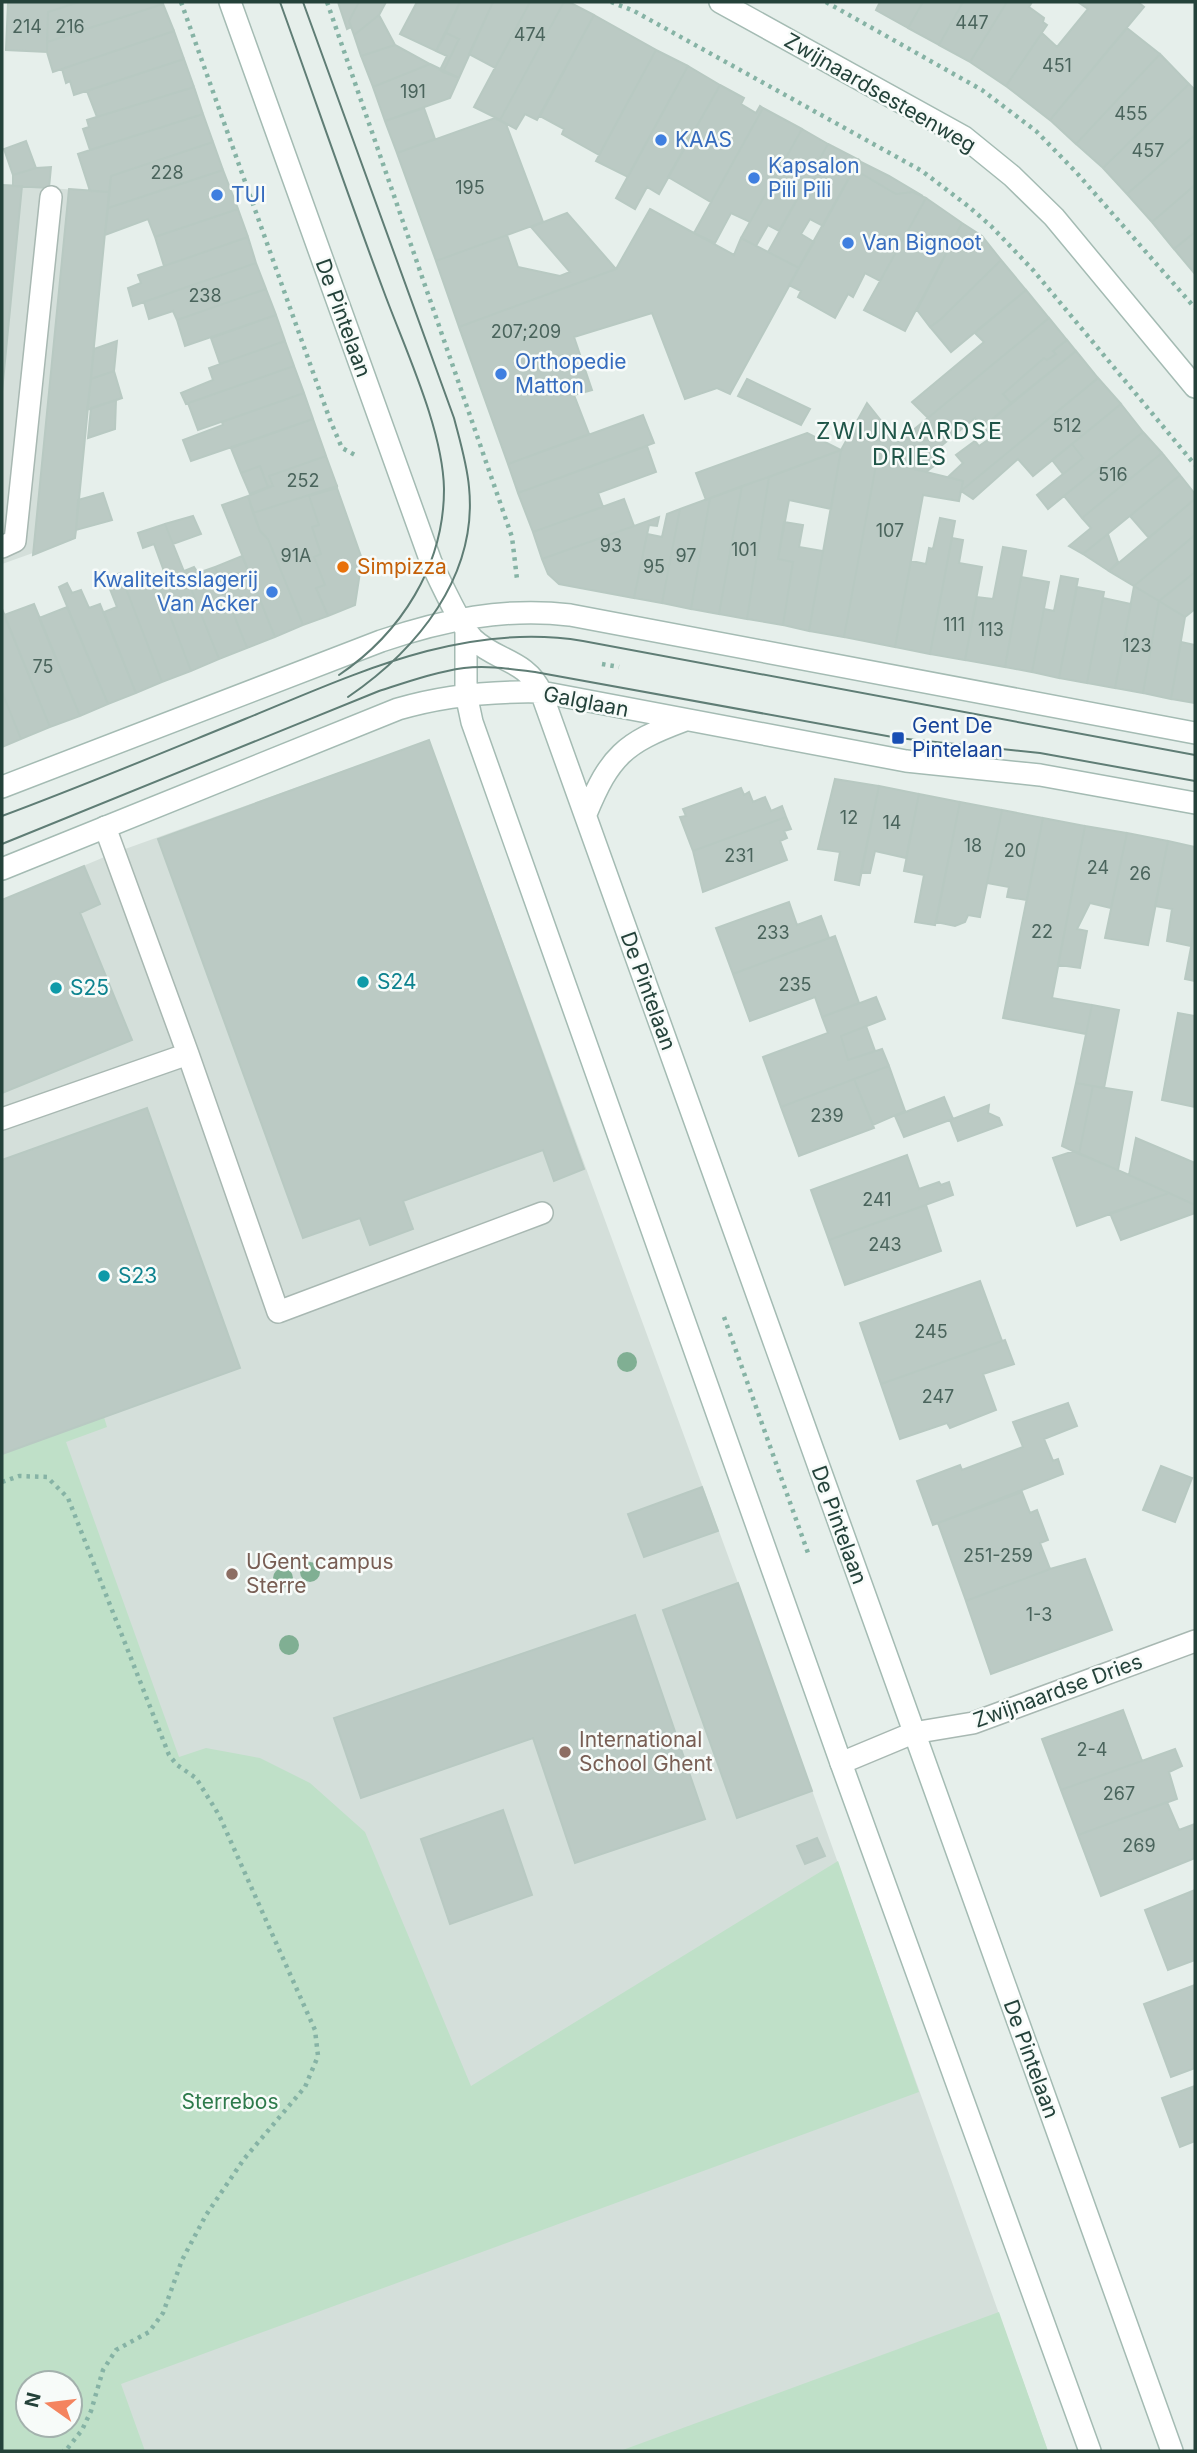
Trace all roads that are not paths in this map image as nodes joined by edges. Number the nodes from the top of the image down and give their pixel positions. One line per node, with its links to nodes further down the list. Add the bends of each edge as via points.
1 (230, 2): 6 (street, De Pintelaan, via 424,545)
2 (720, 2): 4 (street, Zwijnaardsesteenweg, via 964,137 1054,217)
3 (51, 197): 5 (street, via 15,541)
4 (1195, 387)
5 (2, 547)
6 (463, 625): 7 (street, De Pintelaan, via 482,646 532,675); 8 (street, De Pintelaan); 10 (street, via 521,613 570,615); 11 (street, via 425,627 382,640)
7 (541, 692): 8 (street, Galglaan); 9 (street, Galglaan); 13 (street, De Pintelaan)
8 (466, 694): 14 (street, Galglaan, via 398,709); 21 (street, De Pintelaan, via 472,722)
9 (684, 721): 12 (street, Galglaan, via 906,761 1040,775); 13 (street, via 647,735 621,753 599,782)
10 (1195, 733)
11 (2, 787)
12 (1195, 803)
13 (586, 814): 20 (street, De Pintelaan)
14 (104, 827): 15 (street, Galglaan); 16 (street)
15 (2, 869)
16 (188, 1054): 17 (street); 18 (street, via 278,1312)
17 (2, 1119)
18 (542, 1213)
19 (1195, 1641): 20 (street, Zwijnaardse Dries, via 973,1723)
20 (913, 1733): 21 (street, Zwijnaardse Dries); 23 (street, De Pintelaan)
21 (841, 1763): 22 (street, De Pintelaan)
22 (1090, 2451)
23 (1172, 2451)

